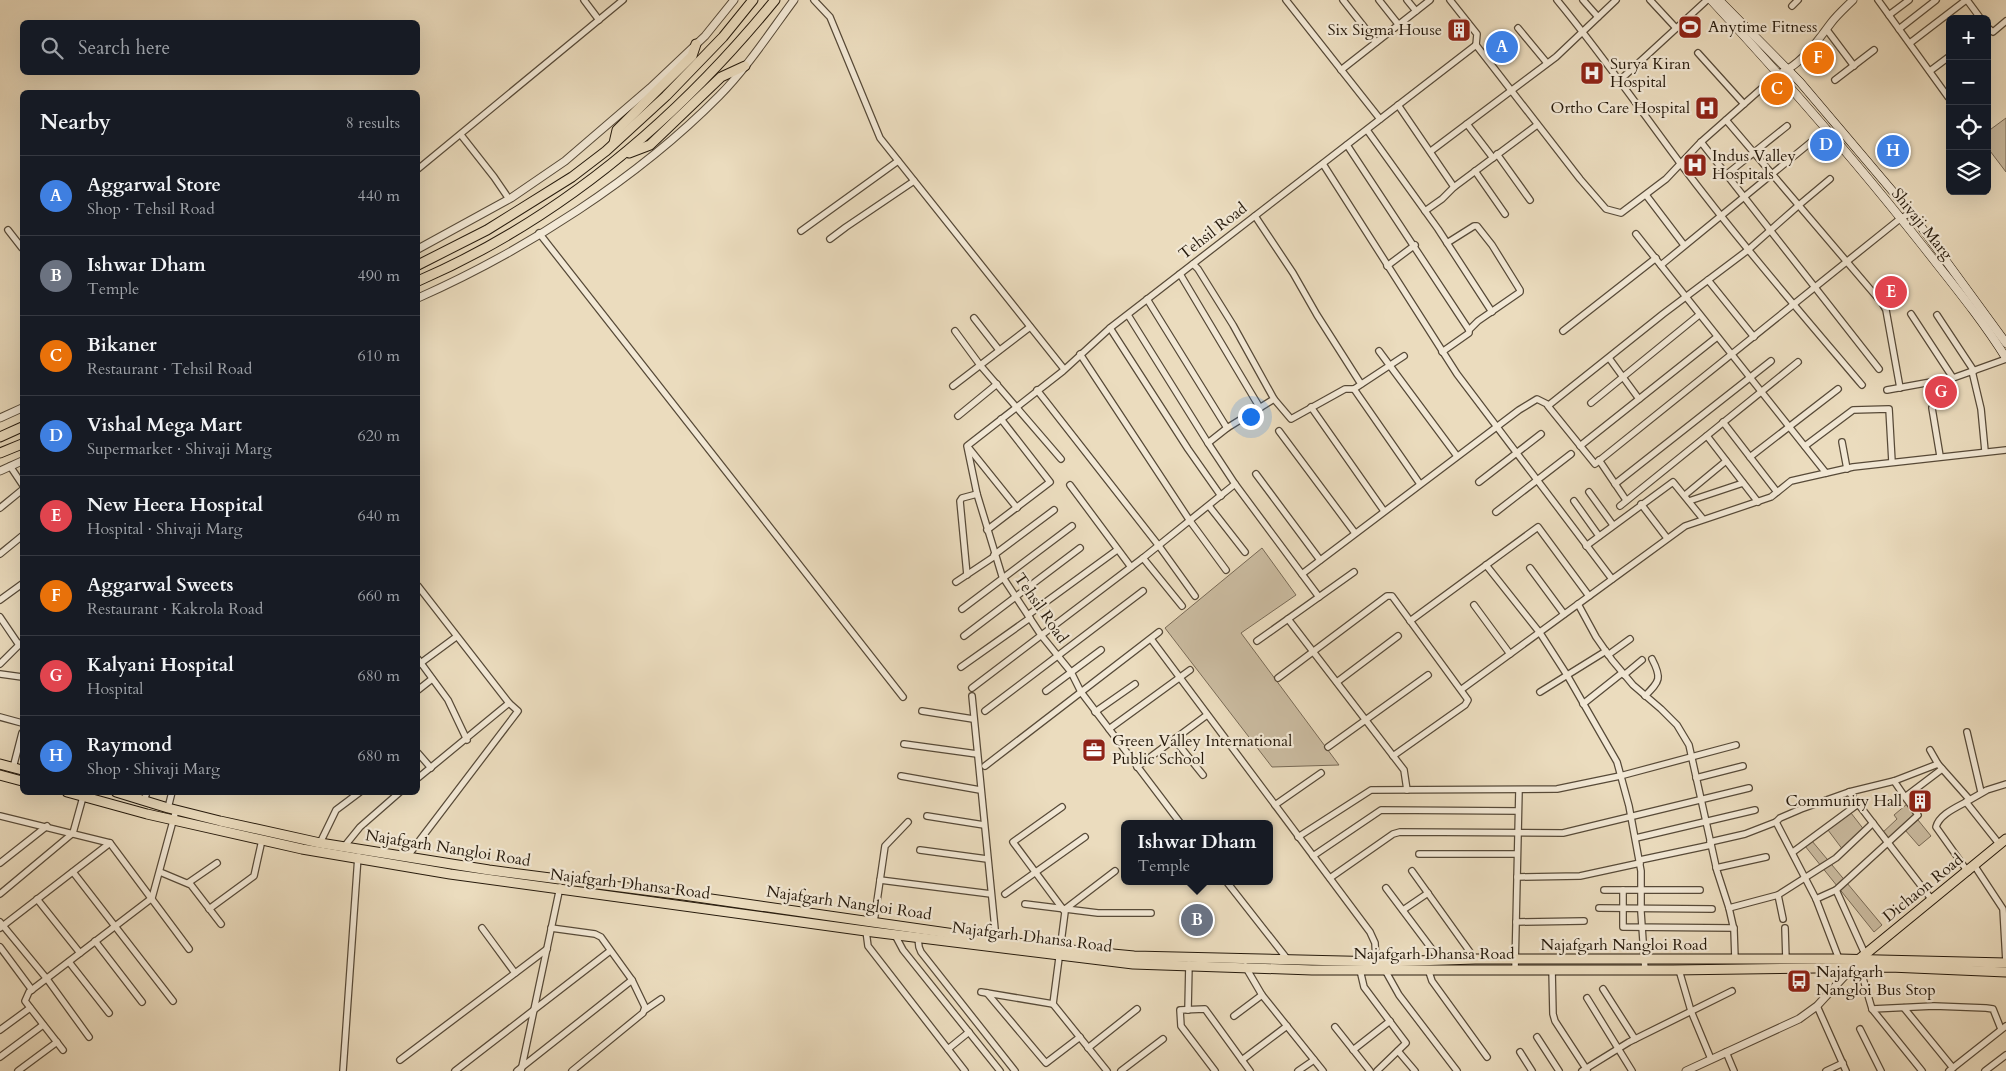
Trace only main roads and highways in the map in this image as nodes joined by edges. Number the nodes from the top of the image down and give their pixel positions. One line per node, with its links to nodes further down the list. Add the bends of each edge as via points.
1 (753, 0): 7 (main road, via 679,84)
2 (775, 0): 8 (main road, via 684,101)
3 (1709, 0): 11 (main road, Shivaji Marg, via 1779,73)
4 (1721, 1): 11 (main road, Shivaji Marg, via 1788,68 1911,213)
5 (696, 44): 7 (main road, via 692,56 617,130)
6 (745, 66): 8 (main road, via 721,77 650,145)
7 (614, 143): 9 (main road, via 572,177 487,230)
8 (624, 154): 10 (main road, via 561,201 498,241)
9 (420, 264)
10 (420, 280)
11 (1957, 283): 12 (main road, Shivaji Marg); 13 (main road, Shivaji Marg)
12 (2006, 343)
13 (2006, 358)
14 (20, 428): 15 (main road)
15 (0, 437)
16 (20, 445): 17 (main road)
17 (0, 454)
18 (0, 764): 19 (main road)
19 (18, 769)
20 (0, 775): 21 (main road)
21 (20, 780)
22 (77, 795): 24 (main road)
23 (146, 797): 24 (main road, Najafgarh Nangloi Road)
24 (172, 813): 26 (main road, Najafgarh Nangloi Road, via 320,843); 26 (main road, via 302,849)
25 (2003, 843): 34 (main road, Dichaon Road)
26 (343, 851): 27 (main road, Najafgarh Nangloi Road)
27 (359, 854): 28 (main road, Najafgarh Nangloi Road, via 407,857); 30 (main road, Najafgarh Dhansa Road)
28 (468, 867): 29 (main road, Najafgarh Nangloi Road); 30 (main road)
29 (520, 874): 31 (main road); 32 (main road, Najafgarh Nangloi Road, via 874,922)
30 (466, 876): 31 (main road, Najafgarh Dhansa Road)
31 (518, 884): 32 (main road, Najafgarh Dhansa Road, via 895,935)
32 (906, 932): 33 (main road, Najafgarh Nangloi Road, via 996,939); 33 (main road, Najafgarh Dhansa Road, via 918,938)
33 (1060, 952): 35 (main road, Najafgarh Nangloi Road)
34 (1859, 962): 36 (main road); 38 (main road, Najafgarh Nangloi Road, via 1840,959 1735,959); 38 (main road, Najafgarh Dhansa Road, via 1679,970); 40 (main road, Najafgarh Dhansa Road, via 1890,967)
35 (1189, 963): 39 (main road, Najafgarh Nangloi Road, via 1241,959); 39 (main road, Najafgarh Dhansa Road, via 1247,968 1360,970)
36 (2006, 963)
37 (1515, 964): 38 (main road, Najafgarh Nangloi Road); 38 (main road, Najafgarh Dhansa Road, via 1552,970); 39 (main road, Najafgarh Dhansa Road, via 1428,969); 39 (main road, Najafgarh Nangloi Road, via 1475,959)
38 (1645, 965)
39 (1380, 967)
40 (2006, 972)

